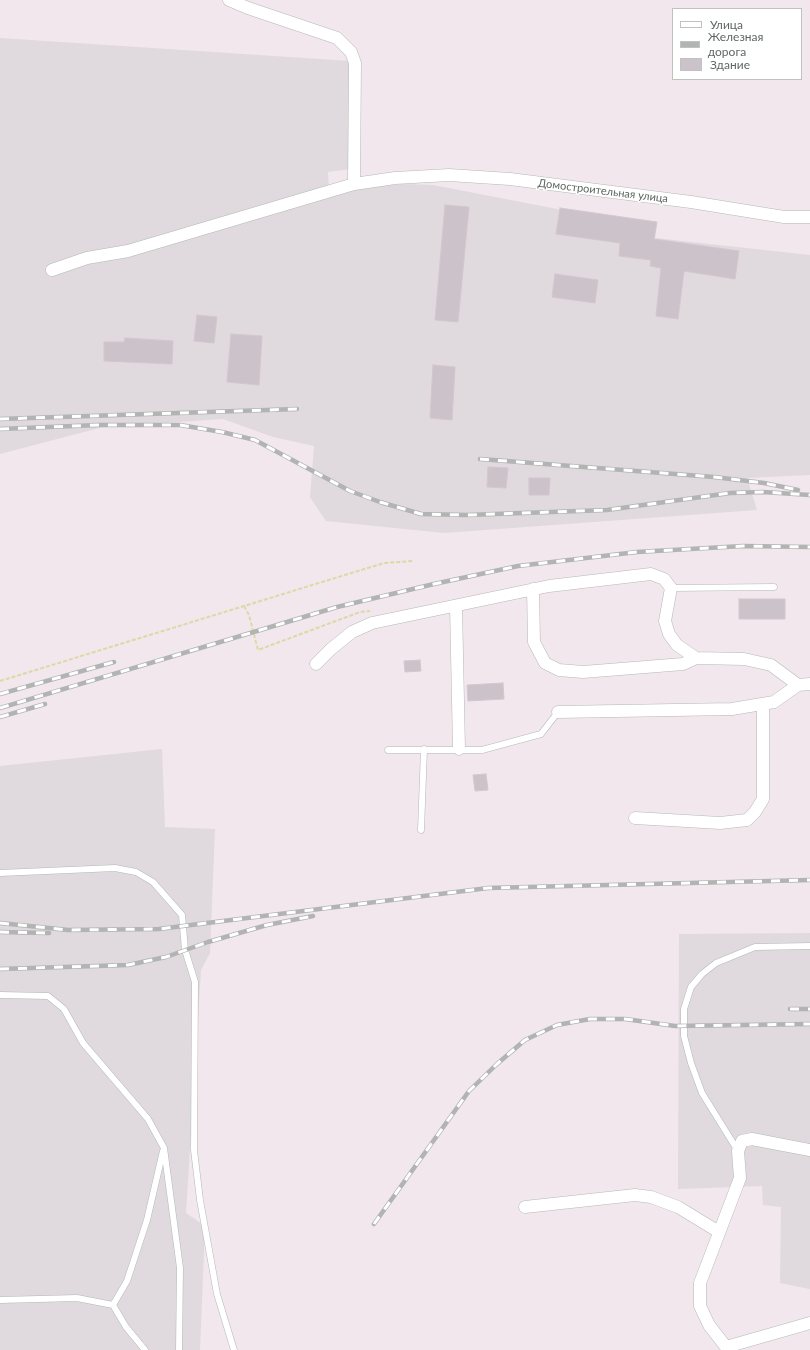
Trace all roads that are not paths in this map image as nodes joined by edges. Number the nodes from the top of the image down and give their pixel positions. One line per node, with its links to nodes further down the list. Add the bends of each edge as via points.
1 (229, 0): 2 (street, via 337,38 351,52 355,63)
2 (354, 184): 3 (street, Домостроительная улица, via 449,174 510,179 691,202 784,217); 4 (street, Домостроительная улица, via 128,251 87,258)
3 (810, 217)
4 (52, 270)
5 (774, 587): 6 (lane)
6 (671, 588): 7 (street, via 664,579 651,574); 9 (street, via 665,621 669,634 677,645)
7 (534, 590): 8 (street); 9 (street, via 534,642 545,662 559,670 583,672 683,664)
8 (456, 606): 10 (street, via 372,623 352,632); 15 (street)
9 (696, 658): 11 (street, via 744,659 771,665)
10 (316, 664)
11 (804, 684): 12 (street, via 774,702)
12 (763, 704): 13 (street, via 732,709); 17 (street, via 763,799 747,820 720,823)
13 (558, 712): 15 (lane, via 541,734 482,750)
14 (424, 749): 15 (lane); 16 (lane); 18 (lane)
15 (459, 749)
16 (388, 750)
17 (635, 818)
18 (421, 830)
19 (0, 873): 33 (lane, via 115,868 136,872 152,882 182,915 185,950 195,982 194,1150 199,1193 216,1294)
20 (810, 946): 24 (lane, via 755,948 716,963 690,987 684,1009 684,1036 691,1063 702,1093)
21 (0, 995): 22 (lane, via 48,996 64,1010 83,1043 148,1119)
22 (164, 1148): 28 (lane, via 147,1220 127,1280); 32 (lane, via 180,1268)
23 (810, 1150): 24 (street, via 752,1139 742,1141)
24 (738, 1151): 26 (street, via 740,1178)
25 (525, 1207): 26 (street, via 635,1195 651,1197 678,1208)
26 (719, 1232): 30 (street, via 700,1283 700,1306)
27 (0, 1300): 28 (lane, via 77,1298)
28 (113, 1305): 31 (lane, via 126,1327)
29 (810, 1323): 30 (street)
30 (722, 1349)
31 (145, 1350)
32 (179, 1350)
33 (234, 1350)

